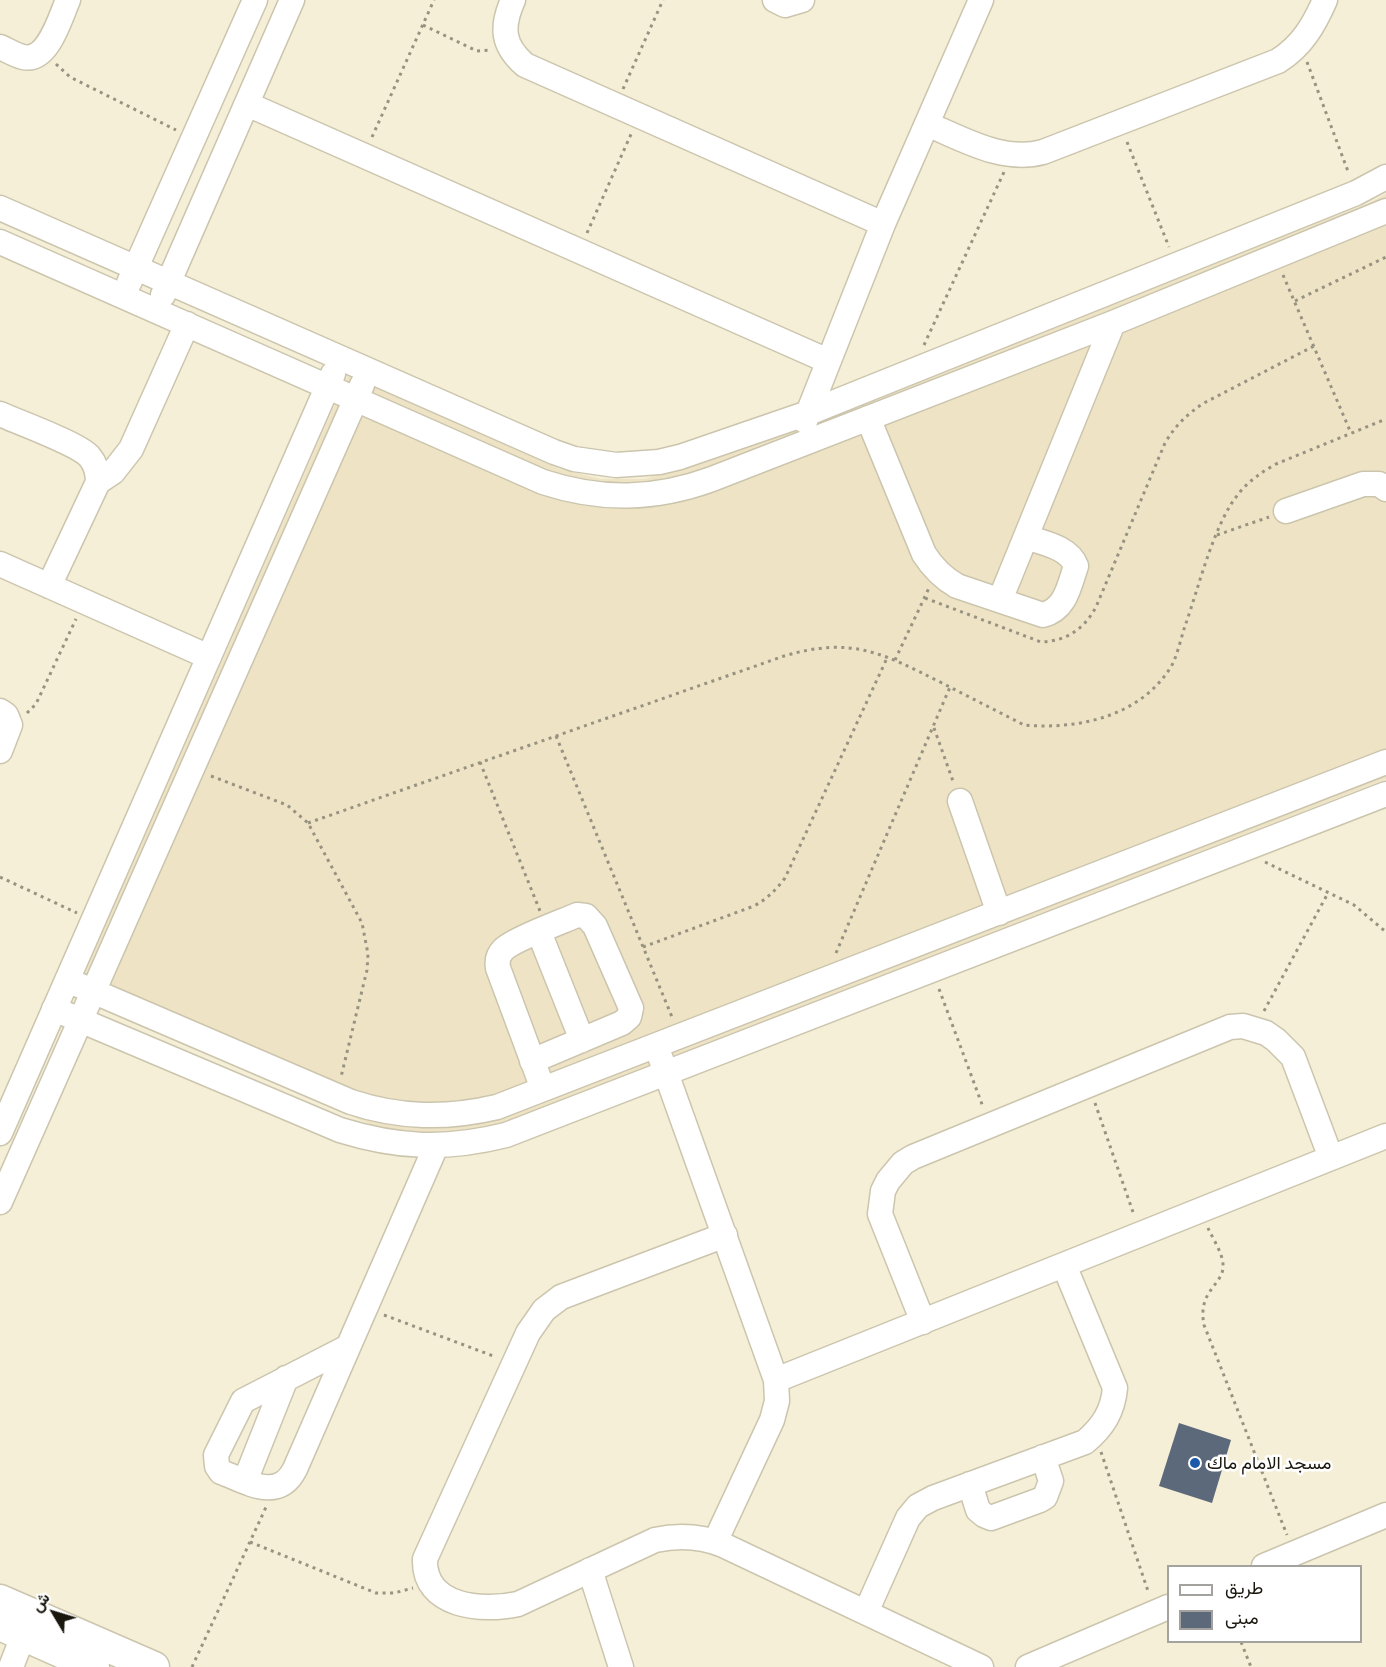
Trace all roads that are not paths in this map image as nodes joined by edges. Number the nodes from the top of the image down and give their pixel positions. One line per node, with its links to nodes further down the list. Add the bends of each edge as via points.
1 (68, 0): 9 (street, via 45,49 23,57)
2 (255, 0): 17 (street)
3 (292, 0): 10 (street)
4 (513, 0): 15 (street, via 506,15 508,43 525,65)
5 (775, 0): 6 (street, via 785,5)
6 (802, 0)
7 (981, 0): 11 (street)
8 (1325, 0): 11 (street, via 1300,44 1270,65 1043,152 1023,156 995,152)
9 (0, 47)
10 (247, 104): 18 (street); 24 (street)
11 (927, 124): 15 (street)
12 (1386, 177): 28 (street, via 1356,193)
13 (0, 208): 17 (street)
14 (1386, 211): 21 (street)
15 (883, 224): 24 (street)
16 (0, 242): 19 (street)
17 (136, 268): 18 (street); 19 (street)
18 (169, 282): 20 (street); 23 (street)
19 (123, 296): 20 (street)
20 (156, 310): 22 (street)
21 (1113, 322): 30 (street); 35 (street)
22 (187, 324): 26 (street); 32 (street, via 131,449)
23 (340, 358): 25 (street); 26 (street)
24 (828, 361): 28 (street)
25 (369, 370): 27 (street); 28 (street, via 554,452 616,465 680,457)
26 (327, 387): 27 (street); 39 (street)
27 (356, 399): 31 (street, via 543,482 591,495 641,496 674,491); 50 (street)
28 (808, 413): 31 (street)
29 (0, 414): 32 (street, via 84,453 94,464)
30 (868, 417): 31 (street); 38 (street, via 924,554 937,571 957,586)
31 (795, 447)
32 (98, 482): 37 (street)
33 (1386, 489): 34 (street, via 1379,484 1363,484)
34 (1286, 511)
35 (1026, 537): 38 (street); 38 (street, via 1066,552 1074,561 1076,566 1063,603 1043,615)
36 (0, 564): 37 (street)
37 (49, 586): 39 (street)
38 (1000, 600)
39 (208, 657): 49 (street)
40 (4, 715): 41 (street, via 9,730)
41 (0, 751)
42 (1386, 762): 45 (street)
43 (1386, 794): 47 (street)
44 (960, 801): 46 (street)
45 (1066, 887): 46 (street); 47 (street)
46 (999, 913): 54 (street)
47 (1076, 915): 56 (street)
48 (543, 930): 53 (street); 53 (street, via 577,915 591,920 631,1008 622,1023); 55 (street, via 503,950 497,962)
49 (67, 980): 50 (street); 51 (street)
50 (93, 992): 52 (street); 57 (street, via 336,1096 384,1112 456,1115 497,1107)
51 (54, 1009): 52 (street); 58 (street)
52 (81, 1020): 61 (street, via 340,1130 390,1143); 63 (street)
53 (582, 1040): 55 (street)
54 (656, 1046): 56 (street); 57 (street)
55 (532, 1060): 57 (street)
56 (666, 1073): 61 (street, via 506,1135); 64 (street)
57 (543, 1089)
58 (8, 1101): 59 (street)
59 (0, 1133)
60 (1386, 1136): 62 (street)
61 (436, 1146): 67 (street)
62 (1331, 1158): 65 (street); 66 (street, via 1293,1057 1276,1040 1255,1029 1230,1027 913,1157 894,1171 883,1191 880,1214)
63 (0, 1202)
64 (725, 1235): 69 (street); 76 (street, via 561,1297 538,1317 425,1558 428,1580 443,1597 490,1608 518,1604)
65 (1064, 1265): 66 (street); 70 (street, via 1115,1388 1107,1418 1094,1434 1085,1442)
66 (922, 1322): 69 (street)
67 (348, 1347): 68 (street); 71 (street, via 292,1476 275,1487 263,1488)
68 (286, 1378): 71 (street); 71 (street, via 243,1401 216,1455 221,1472)
69 (776, 1380): 74 (street, via 777,1401 772,1420)
70 (1043, 1457): 72 (street); 72 (street, via 1051,1481 1045,1497 996,1517 978,1510)
71 (245, 1481)
72 (970, 1484): 79 (street, via 925,1501 912,1511)
73 (1386, 1515): 75 (street)
74 (715, 1542): 76 (street, via 691,1537 661,1539); 79 (street)
75 (1266, 1565)
76 (590, 1570): 84 (street)
77 (0, 1600): 83 (main road)
78 (1162, 1610): 86 (street)
79 (866, 1612): 85 (street)
80 (12, 1631): 81 (street); 82 (main road)
81 (11, 1667)
82 (94, 1667)
83 (154, 1667)
84 (621, 1667)
85 (981, 1667)
86 (1028, 1667)

